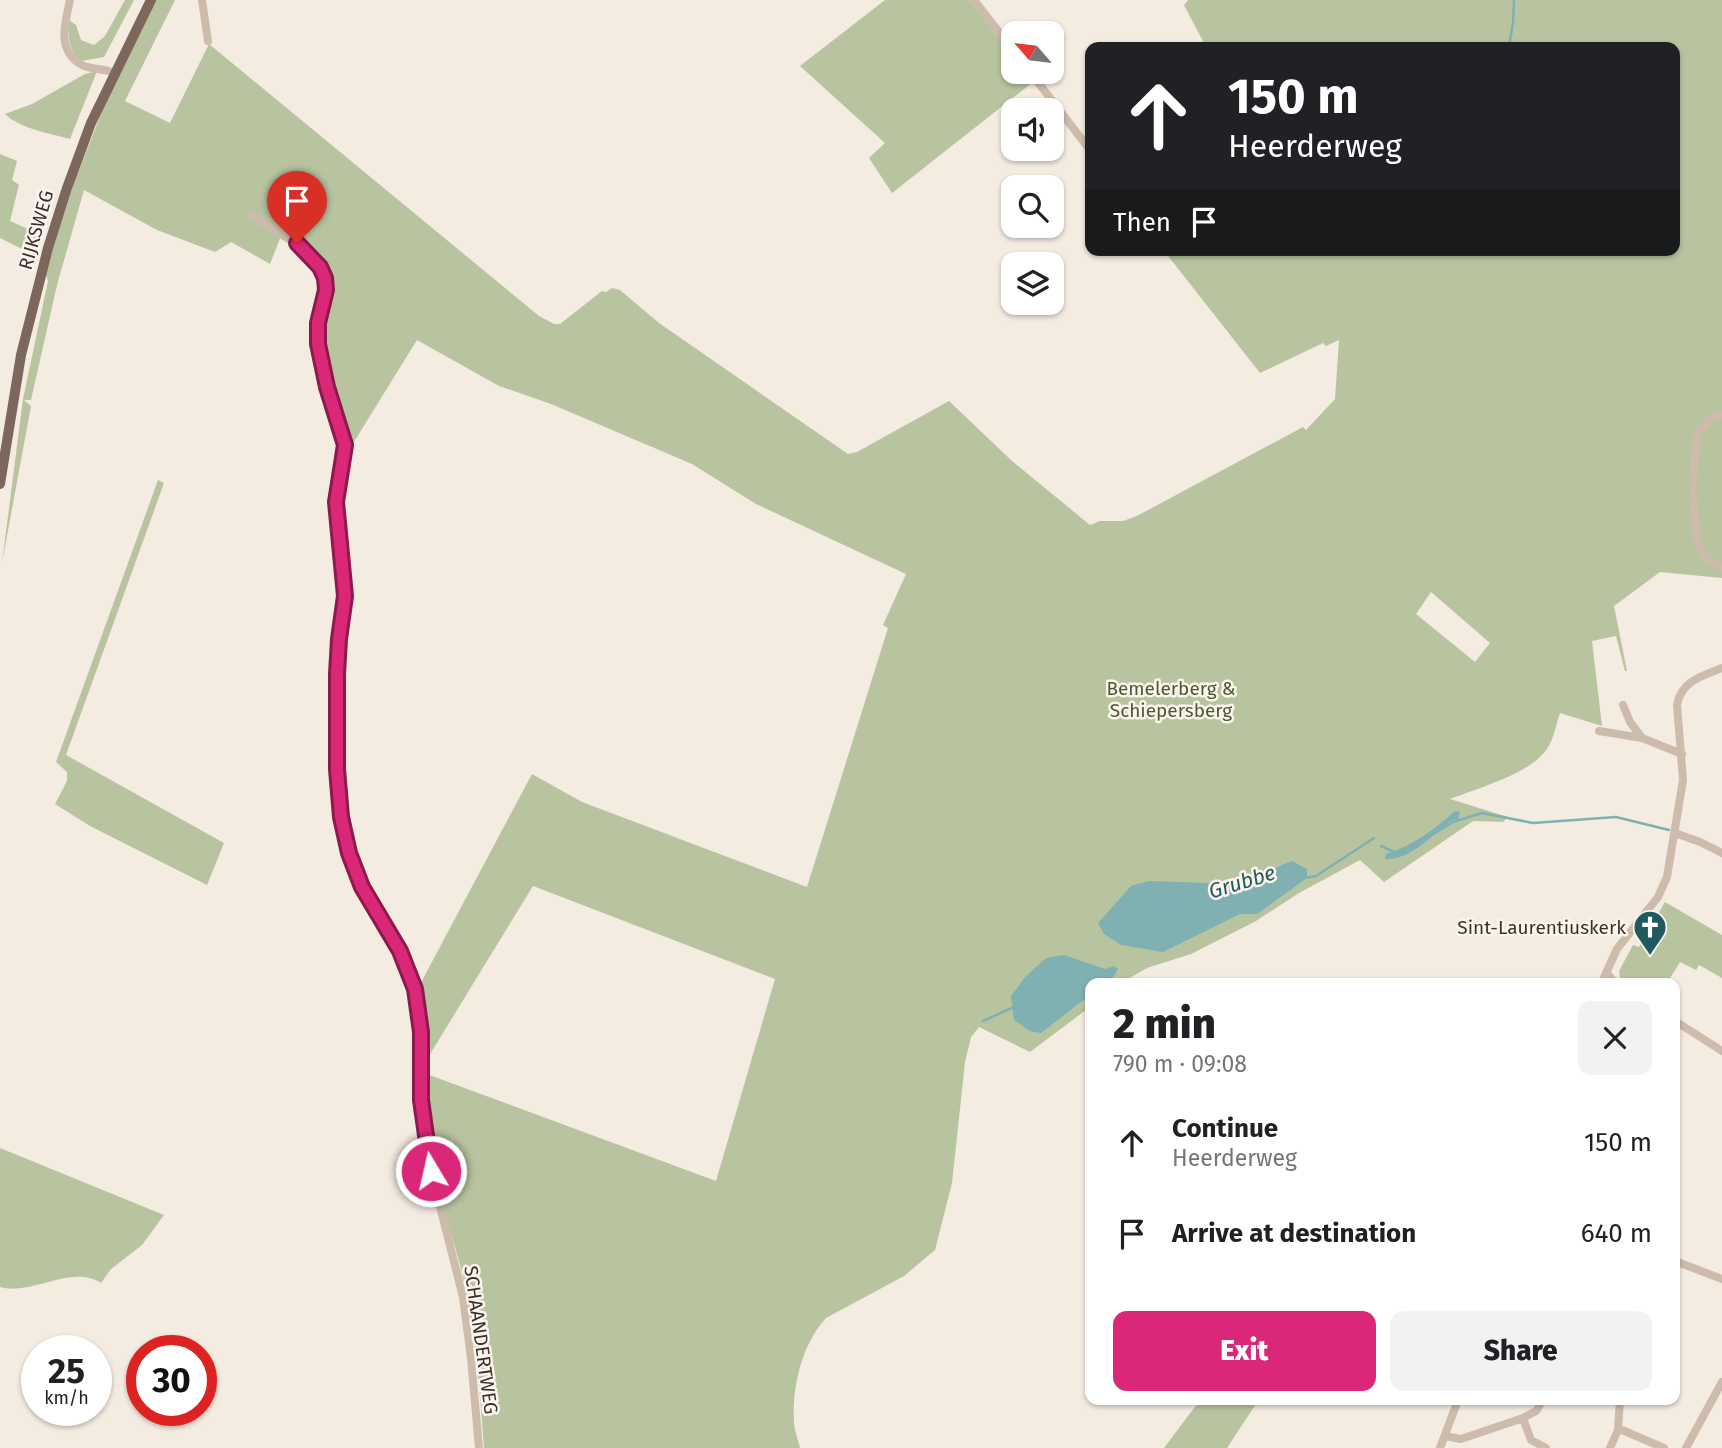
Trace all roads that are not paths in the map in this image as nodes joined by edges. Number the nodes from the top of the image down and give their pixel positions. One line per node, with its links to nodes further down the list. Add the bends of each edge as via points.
1 (70, 0): 7 (street, via 64,32 68,52 82,65)
2 (151, 0): 7 (main road, RIJKSWEG)
3 (202, 0): 6 (street)
4 (974, 0): 5 (street)
5 (1001, 35)
6 (208, 41)
7 (114, 73): 12 (main road, RIJKSWEG, via 78,155 48,248 21,355)
8 (1039, 84): 9 (street)
9 (1085, 144)
10 (250, 215): 36 (street, SCHAANDERTWEG, via 302,247 325,278 318,344 346,449 336,502 345,596 337,674 340,805 357,875 400,951 415,989 424,1125 432,1178 463,1297)
11 (1722, 414): 13 (street, via 1706,423 1697,437 1694,511 1702,551)
12 (0, 484)
13 (1722, 568)
14 (1722, 667): 18 (street, via 1682,689 1677,705)
15 (1623, 705): 17 (street)
16 (1599, 731): 17 (street)
17 (1642, 737): 18 (street)
18 (1682, 754): 19 (street, via 1683,789)
19 (1675, 833): 20 (street); 21 (street, via 1662,890 1617,949)
20 (1722, 853)
21 (1607, 973): 22 (street); 23 (street)
22 (1604, 978)
23 (1611, 978)
24 (1680, 1024): 25 (street)
25 (1722, 1051)
26 (1680, 1263): 27 (street)
27 (1722, 1279)
28 (1722, 1382): 41 (street)
29 (1456, 1405): 34 (street)
30 (1540, 1405): 32 (street)
31 (1620, 1405): 33 (street)
32 (1523, 1418): 34 (street, via 1461,1439); 38 (street, via 1531,1440)
33 (1618, 1430): 35 (street); 39 (street)
34 (1445, 1436): 37 (street)
35 (1643, 1444): 40 (street)
36 (479, 1448)
37 (1440, 1448)
38 (1546, 1448)
39 (1610, 1448)
40 (1664, 1448)
41 (1686, 1448)

